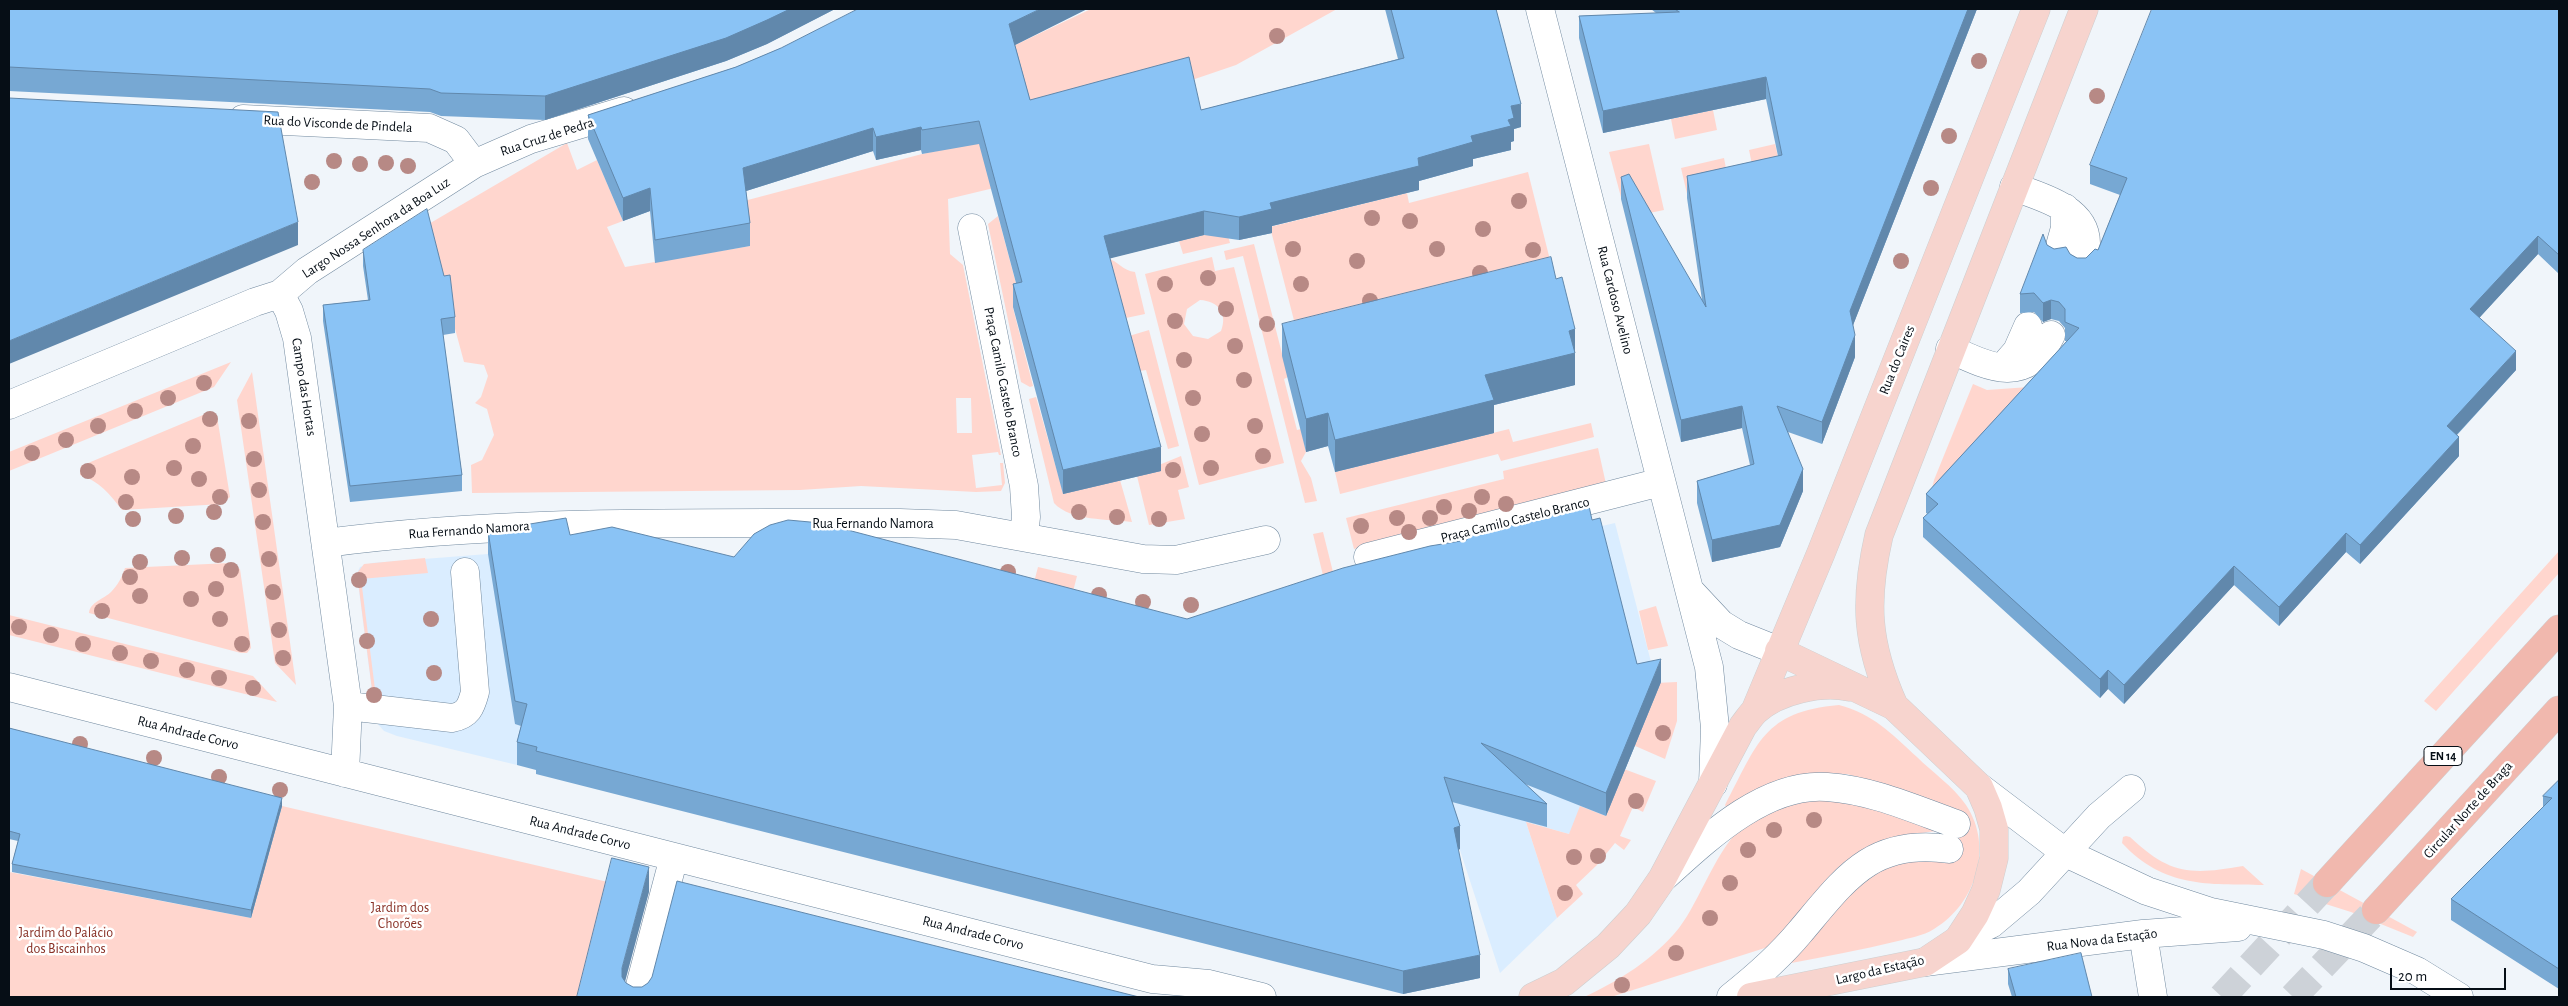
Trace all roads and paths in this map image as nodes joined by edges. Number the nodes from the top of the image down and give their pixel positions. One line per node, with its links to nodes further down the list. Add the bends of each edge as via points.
1 (1540, 9): 14 (street, Rua Cardoso Avelino)
2 (2036, 9): 22 (main road, Rua do Caires, via 1821,553)
3 (2084, 9): 7 (main road)
4 (650, 103): 6 (street, Rua Cruz de Pedra, via 531,139)
5 (214, 117): 6 (street, Rua do Visconde de Pindela, via 429,128 456,140)
6 (474, 164): 10 (street, Largo Nossa Senhora da Boa Luz, via 307,271)
7 (2014, 187): 9 (street, via 2065,208 2077,220 2085,234 2086,245); 12 (main road)
8 (972, 228): 15 (street, Praça Camilo Castelo Branco, via 1024,486)
9 (2069, 257)
10 (280, 294): 13 (street); 17 (street, Campo das Hortas, via 297,338)
11 (2040, 330): 12 (street, via 2044,349 2022,368 2002,367)
12 (1950, 349): 26 (main road, via 1890,501 1871,572 1868,613 1874,649)
13 (9, 405)
14 (1661, 482): 18 (street, Praça Camilo Castelo Branco); 20 (street, Rua Cardoso Avelino)
15 (1024, 536): 16 (street, Rua Fernando Namora, via 1143,559 1176,560); 17 (street, Rua Fernando Namora, via 956,524 536,525 430,531)
16 (1266, 540)
17 (326, 543): 25 (street, Campo das Hortas)
18 (1368, 557)
19 (465, 572): 25 (street, via 475,692 472,707 464,716 452,718)
20 (1691, 592): 22 (street, Rua Cardoso Avelino, via 1721,624); 30 (street, Rua Cardoso Avelino, via 1713,696)
21 (2559, 629): 36 (highway, EN 14)
22 (1779, 651): 24 (main road, Largo da Estação); 28 (main road, Rua do Caires)
23 (9, 687): 29 (street, Rua Andrade Corvo)
24 (1863, 689): 26 (main road, Largo da Estação); 28 (main road, Largo da Estação, via 1839,684 1801,689)
25 (348, 706): 29 (street, Campo das Hortas)
26 (1894, 706): 31 (main road, Largo da Estação)
27 (2559, 710): 37 (highway, Circular Norte de Braga)
28 (1755, 711): 30 (main road, Largo da Estação, via 1743,726)
29 (345, 773): 34 (street, Rua Andrade Corvo)
30 (1712, 784): 35 (main road, Largo da Estação)
31 (1979, 787): 33 (street, Rua Nova da Estação); 40 (main road, Largo da Estação, via 1994,829 1994,858 1986,890)
32 (2131, 789): 33 (street, via 2099,816)
33 (2066, 853): 38 (street, Rua Nova da Estação, via 2147,892 2212,912); 40 (street, via 2029,892 1991,924)
34 (674, 857): 42 (street, Rua Andrade Corvo); 43 (street)
35 (1662, 879): 46 (main road, Largo da Estação, via 1638,914 1608,946 1564,982); 47 (street, via 1747,809 1800,789 1825,786 1878,796 1952,836 1892,851 1869,861 1838,886 1784,950)
36 (2327, 883)
37 (2376, 910)
38 (2279, 925): 39 (street, Rua Nova da Estação); 50 (street, Rua Nova da Estação, via 2364,948 2417,971)
39 (2143, 934): 41 (street, Rua Nova da Estação); 49 (street)
40 (1958, 940): 41 (main road, Largo da Estação)
41 (1925, 962): 48 (main road, Largo da Estação)
42 (1152, 979): 44 (street, Rua Andrade Corvo); 45 (street, Rua Andrade Corvo, via 1209,984)
43 (637, 997)
44 (1182, 997)
45 (1262, 997)
46 (1533, 997)
47 (1731, 997)
48 (1751, 997)
49 (2152, 997)
50 (2459, 997)

